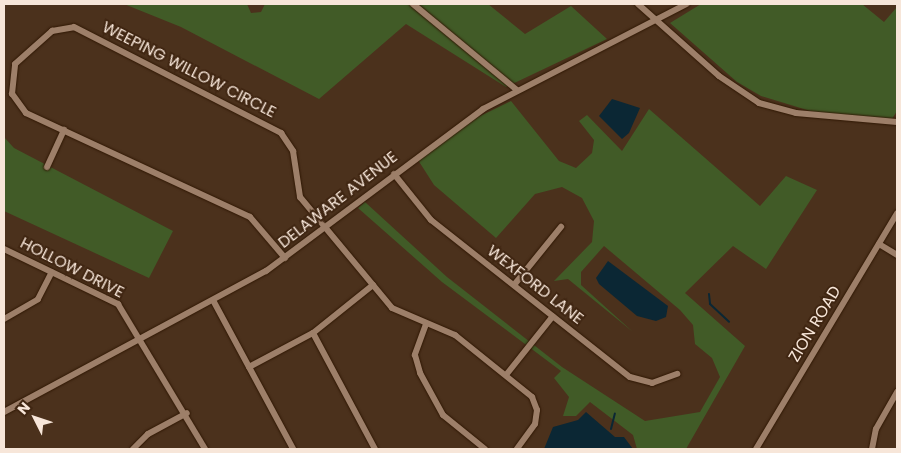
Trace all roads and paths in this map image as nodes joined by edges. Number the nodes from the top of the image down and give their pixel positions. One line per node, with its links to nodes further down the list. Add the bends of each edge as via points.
1 (412, 4): 5 (street)
2 (638, 4): 4 (street)
3 (686, 4): 4 (street, DELAWARE AVENUE)
4 (654, 22): 5 (street, DELAWARE AVENUE); 6 (street, via 735,89 759,103 796,113)
5 (517, 90): 9 (street, DELAWARE AVENUE, via 464,121)
6 (897, 122)
7 (64, 130): 8 (street); 11 (street, WEEPING WILLOW CIRCLE, via 23,110 13,98 10,81 15,64 42,39 55,30 71,27 281,134 293,151 298,193); 16 (street, WEEPING WILLOW CIRCLE, via 252,219)
8 (47, 166)
9 (394, 174): 11 (street, DELAWARE AVENUE); 19 (street, WEXFORD LANE, via 431,220)
10 (897, 213): 13 (street, ZION ROAD)
11 (326, 227): 16 (street, DELAWARE AVENUE); 18 (street, WEEPING WILLOW CIRCLE)
12 (560, 227): 19 (street)
13 (878, 244): 15 (street); 38 (street, ZION ROAD)
14 (4, 249): 17 (street, HOLLOW DRIVE)
15 (897, 255)
16 (285, 258): 20 (street, DELAWARE AVENUE)
17 (52, 272): 22 (street, via 38,299); 25 (street, HOLLOW DRIVE, via 118,304)
18 (373, 285): 23 (street, WEEPING WILLOW CIRCLE, via 395,311); 24 (street)
19 (514, 285): 21 (street, WEXFORD LANE)
20 (214, 302): 25 (street, DELAWARE AVENUE); 26 (street)
21 (553, 316): 27 (street, WEXFORD LANE, via 635,380 658,382); 28 (street)
22 (4, 319)
23 (426, 324): 28 (street, WEEPING WILLOW CIRCLE, via 452,334); 36 (street, via 415,355 420,373 443,415)
24 (313, 333): 26 (street); 35 (street)
25 (140, 341): 30 (street, DELAWARE AVENUE); 31 (street, HOLLOW DRIVE)
26 (249, 367): 34 (street)
27 (677, 374)
28 (506, 375): 37 (street, WEEPING WILLOW CIRCLE, via 530,395 537,410 534,428)
29 (897, 392): 39 (street, via 876,429)
30 (4, 412)
31 (187, 413): 32 (street, via 148,434); 33 (street, HOLLOW DRIVE)
32 (133, 449)
33 (205, 449)
34 (293, 449)
35 (375, 449)
36 (485, 449)
37 (517, 449)
38 (756, 449)
39 (872, 449)

